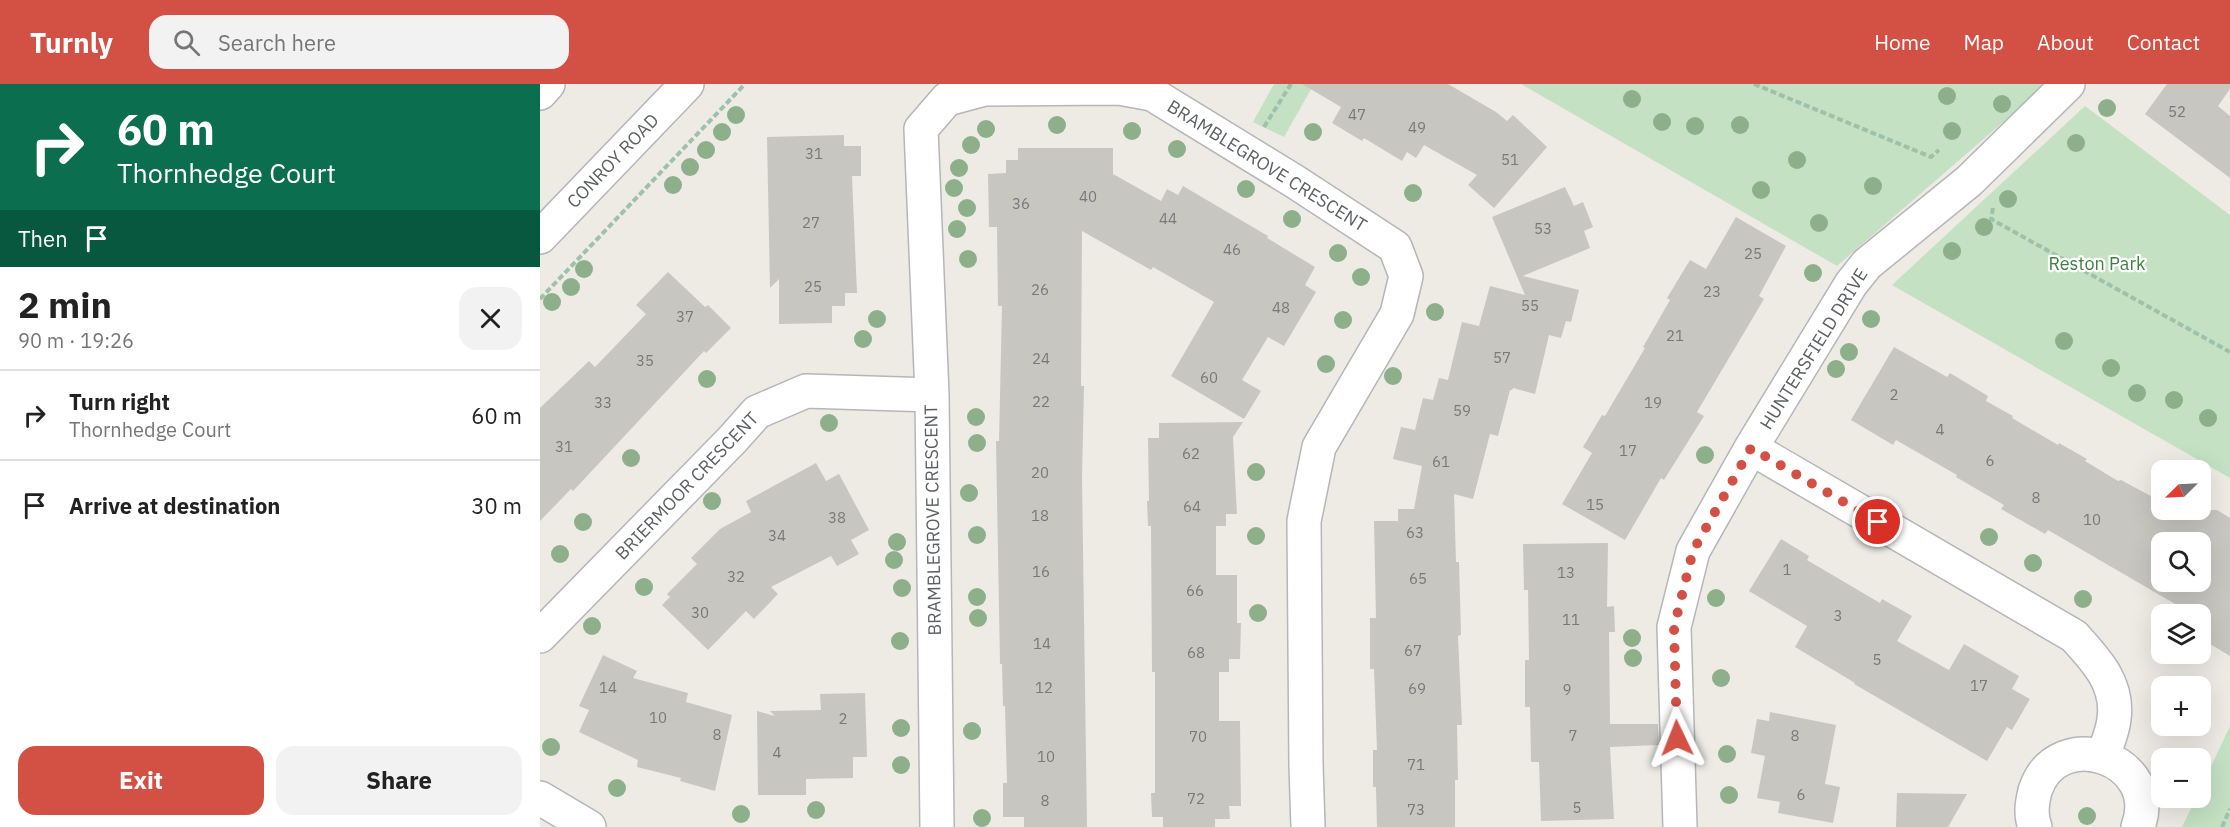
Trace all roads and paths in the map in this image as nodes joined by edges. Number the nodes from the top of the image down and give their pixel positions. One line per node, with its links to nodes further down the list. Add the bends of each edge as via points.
1 (548, 84): 7 (street)
2 (687, 84): 11 (street, CONROY ROAD)
3 (746, 84): 12 (path)
4 (1291, 84): 9 (path)
5 (1754, 84): 8 (path, via 1931,157)
6 (2068, 84): 15 (street, HUNTERSFIELD DRIVE, via 1969,181 1867,264)
7 (540, 93)
8 (1939, 150)
9 (1248, 152): 14 (street, BRAMBLEGROVE CRESCENT, via 1152,94 1119,88 984,89 947,99 921,129); 22 (street, BRAMBLEGROVE CRESCENT, via 1395,247 1406,276 1398,314 1319,447 1304,521)
10 (1993, 208): 13 (path, via 1991,219)
11 (540, 237)
12 (540, 299)
13 (2230, 352)
14 (932, 395): 16 (street, BRIERMOOR CRESCENT, via 806,391 757,412); 21 (street, BRAMBLEGROVE CRESCENT)
15 (1751, 448): 17 (street, via 2074,636 2100,665 2115,697 2114,721); 23 (street, HUNTERSFIELD DRIVE, via 1693,551 1674,627)
16 (540, 636)
17 (2103, 756): 24 (street, via 2084,753 2049,768 2032,801); 25 (street, via 2118,763 2138,788)
18 (540, 798): 20 (street)
19 (2230, 808): 26 (path)
20 (589, 827)
21 (937, 827)
22 (1308, 827)
23 (1680, 827)
24 (2035, 827)
25 (2138, 827)
26 (2222, 827)

